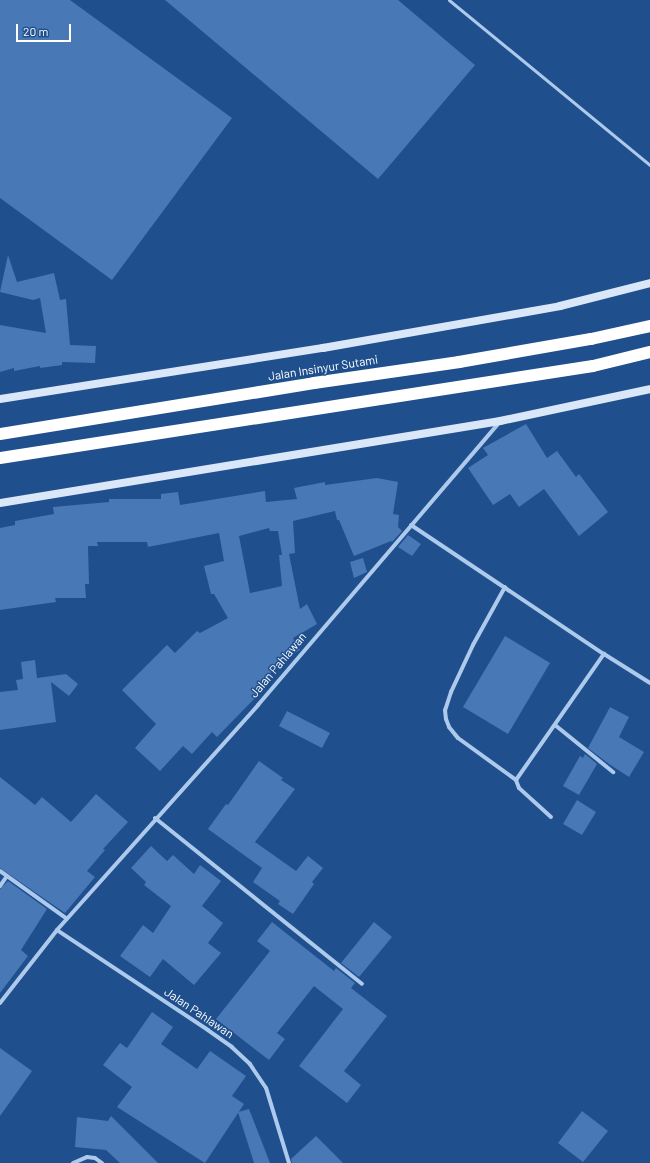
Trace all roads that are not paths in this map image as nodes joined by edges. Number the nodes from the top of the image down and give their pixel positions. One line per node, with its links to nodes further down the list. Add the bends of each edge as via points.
1 (449, 0): 2 (lane)
2 (650, 165)
3 (650, 284): 7 (street, via 553,308)
4 (650, 326): 9 (highway, Jalan Insinyur Sutami, via 459,362)
5 (650, 352): 10 (highway, via 593,366)
6 (650, 389): 8 (street)
7 (0, 399)
8 (500, 421): 11 (street); 12 (street, Jalan Pahlawan)
9 (0, 434)
10 (0, 458)
11 (0, 503)
12 (411, 525): 13 (street); 20 (street, Jalan Pahlawan, via 258,705)
13 (505, 587): 14 (street); 18 (street, via 473,645 445,710 449,727 458,738)
14 (604, 654): 15 (street); 16 (street)
15 (650, 682)
16 (555, 725): 17 (street); 18 (street)
17 (613, 772)
18 (516, 780): 19 (street, via 519,788)
19 (551, 817)
20 (155, 818): 24 (street, Jalan Pahlawan); 26 (street)
21 (0, 871): 22 (street)
22 (7, 876): 23 (street); 24 (street)
23 (0, 886)
24 (67, 919): 25 (street, Jalan Pahlawan)
25 (57, 930): 27 (street); 30 (street, Jalan Pahlawan, via 208,1030 250,1064 266,1088)
26 (362, 984)
27 (0, 1003)
28 (72, 1163): 29 (street, via 87,1157 96,1158)
29 (102, 1163)
30 (290, 1163)

